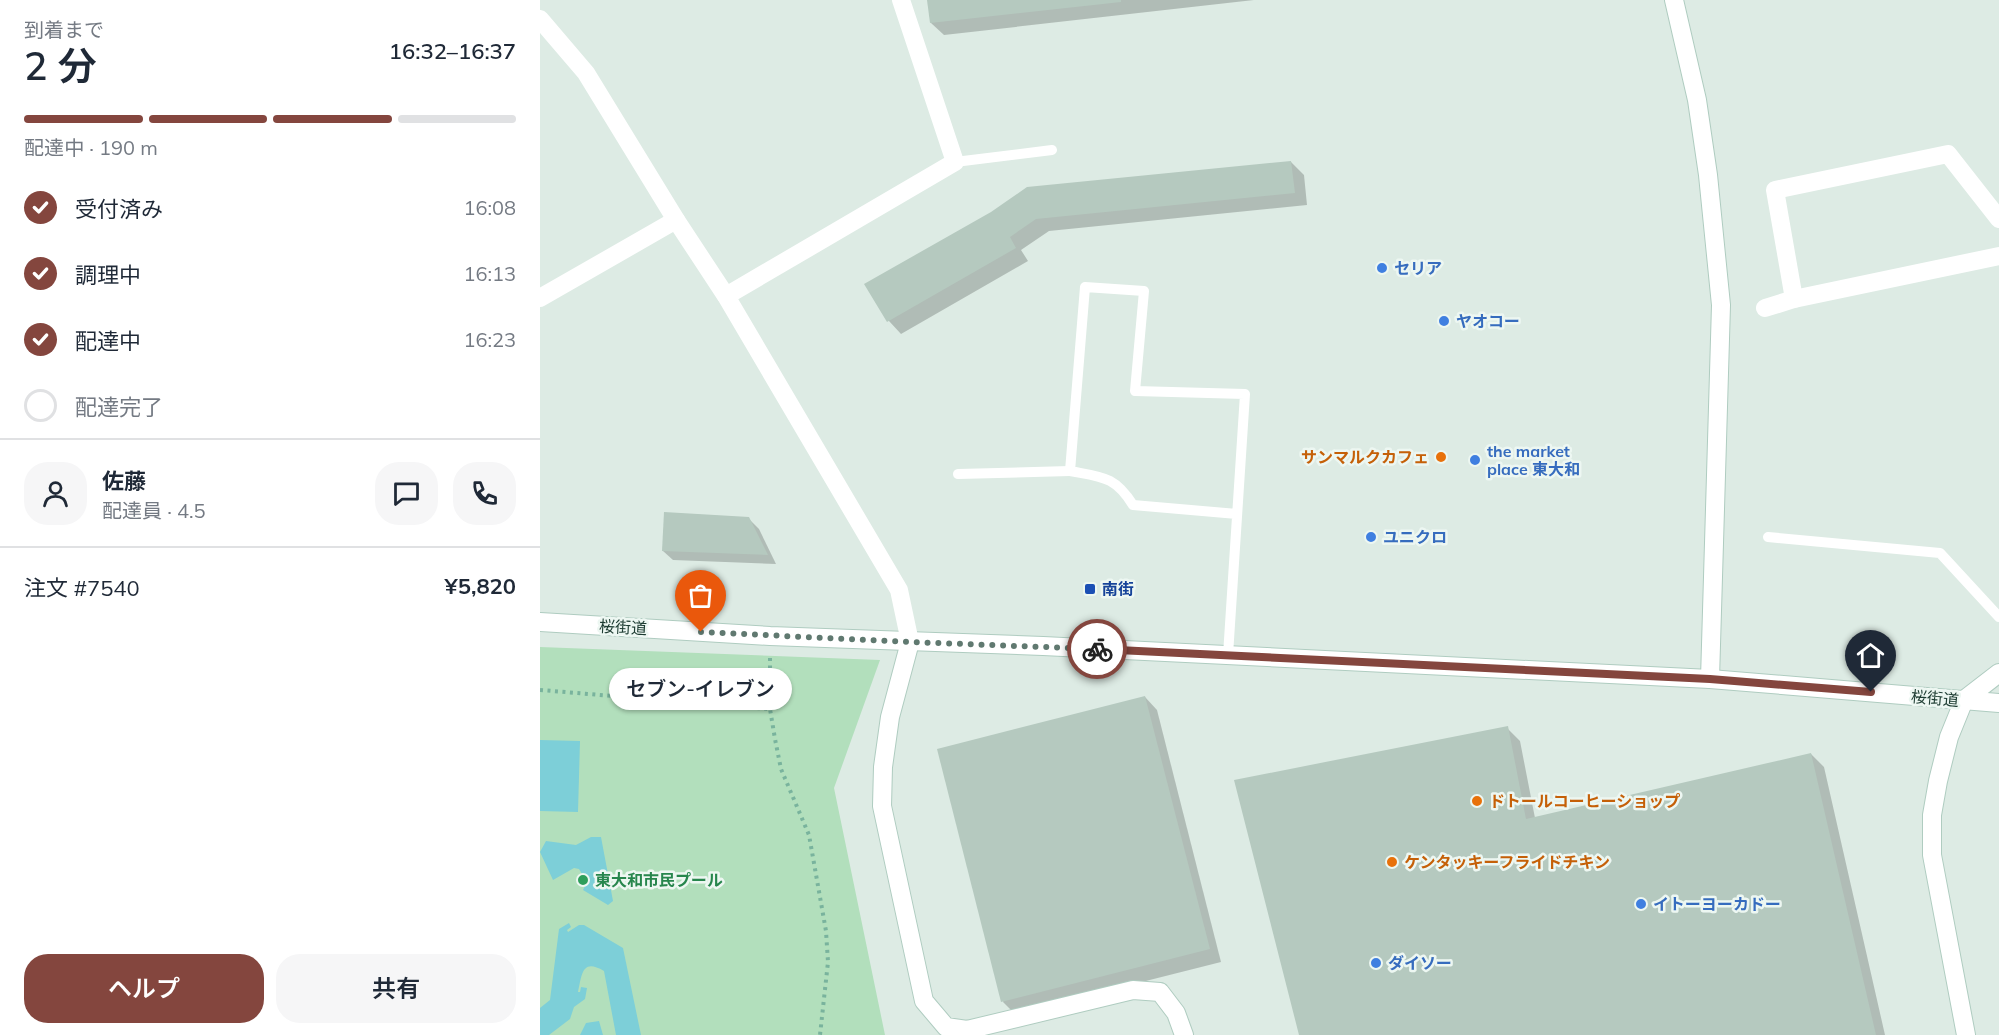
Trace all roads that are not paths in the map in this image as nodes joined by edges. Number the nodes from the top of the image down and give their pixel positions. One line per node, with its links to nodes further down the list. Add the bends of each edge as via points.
1 (901, 0): 5 (street)
2 (1674, 0): 22 (street, via 1697,100 1721,305)
3 (540, 19): 7 (street, via 586,73)
4 (1052, 150): 5 (lane)
5 (955, 162): 9 (street)
6 (1999, 219): 11 (street, via 1948,154 1775,190)
7 (676, 220): 9 (street); 10 (street)
8 (1999, 256): 11 (street)
9 (726, 296): 19 (street, via 899,590)
10 (540, 298)
11 (1794, 299): 12 (street)
12 (1765, 308)
13 (1070, 471): 14 (lane); 15 (lane, via 1108,478 1134,505); 15 (lane, via 1085,287 1144,291 1135,391 1245,394)
14 (958, 474)
15 (1237, 514): 20 (lane)
16 (1768, 537): 17 (lane, via 1940,553)
17 (1999, 617)
18 (540, 622): 19 (street, 桜街道)
19 (910, 642): 20 (street, 桜街道); 25 (street, via 890,717 882,806 924,1001 946,1027 967,1030 1133,990 1160,992 1176,1013)
20 (1228, 655): 22 (street, 桜街道)
21 (1999, 673): 23 (street)
22 (1710, 679): 23 (street, 桜街道)
23 (1964, 700): 24 (street, 桜街道); 26 (street, via 1938,781 1932,815 1932,855)
24 (1999, 703)
25 (1184, 1035)
26 (1966, 1035)

